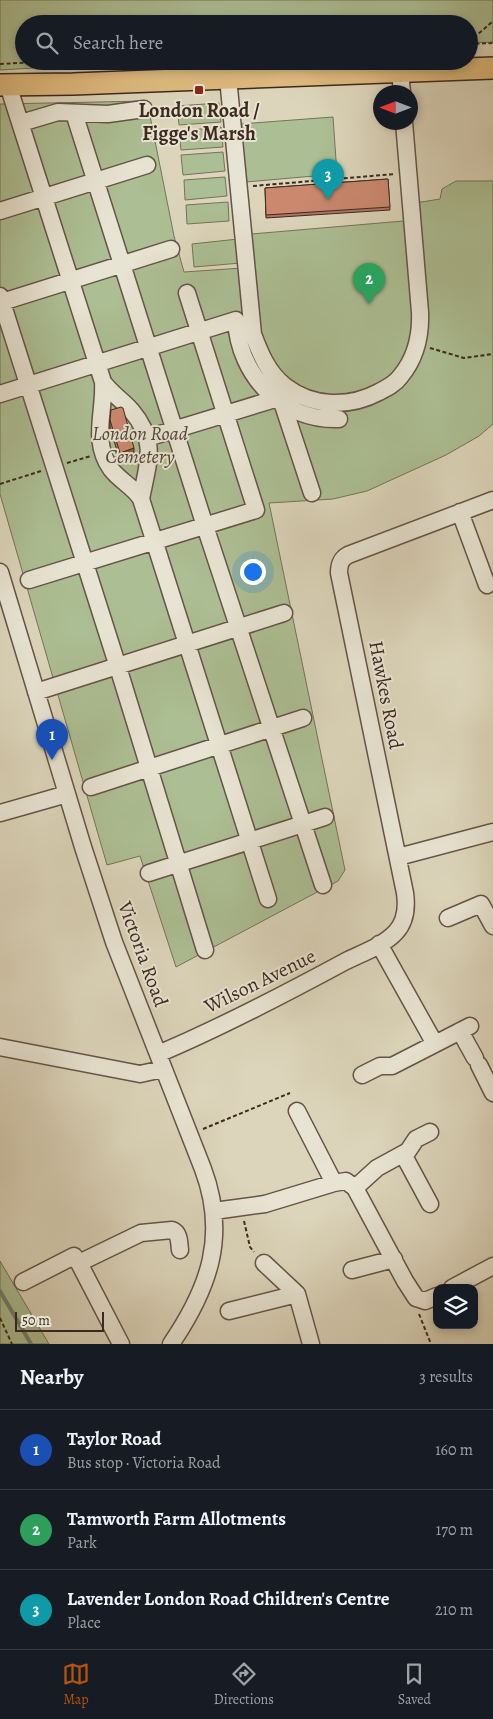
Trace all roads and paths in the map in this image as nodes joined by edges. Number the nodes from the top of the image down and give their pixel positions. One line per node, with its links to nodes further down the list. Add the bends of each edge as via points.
1 (493, 21): 2 (path)
2 (478, 35)
3 (478, 43): 4 (path)
4 (493, 43)
5 (15, 63): 6 (path)
6 (0, 64)
7 (493, 68): 9 (main road)
8 (228, 78): 9 (main road); 10 (main road); 27 (street, via 253,334 266,364 284,385 304,397 326,403 356,402 389,387 400,377)
9 (403, 82)
10 (4, 85): 13 (street)
11 (144, 109): 12 (street, via 108,114)
12 (74, 113): 13 (street, via 58,112); 17 (street)
13 (21, 123): 19 (street)
14 (405, 130): 27 (street, via 421,327)
15 (147, 165): 17 (street)
16 (395, 174): 18 (path)
17 (96, 182): 19 (street); 22 (street)
18 (252, 186)
19 (45, 198): 20 (street); 23 (street)
20 (0, 211)
21 (171, 249): 22 (street)
22 (122, 264): 23 (street); 28 (street)
23 (71, 280): 25 (street); 30 (street)
24 (187, 293): 26 (street)
25 (1, 299): 32 (street)
26 (199, 331): 28 (street); 34 (street, via 236,320 245,362 261,386); 35 (street)
27 (418, 344): 29 (path, via 464,358)
28 (148, 347): 30 (street); 37 (street)
29 (493, 354)
30 (97, 363): 31 (street); 32 (street)
31 (103, 382): 38 (street, via 136,416); 40 (street, via 102,453 111,469 137,491)
32 (28, 385): 33 (street); 45 (street)
33 (0, 394)
34 (279, 402): 35 (street); 36 (street, via 294,411 315,417); 39 (street)
35 (226, 414): 37 (street); 43 (street, via 256,510)
36 (339, 419)
37 (175, 429): 38 (street); 43 (street)
38 (147, 438): 40 (street, via 149,462)
39 (312, 493)
40 (141, 499): 44 (street)
41 (493, 500): 42 (street, Hawkes Road)
42 (460, 512): 48 (street); 66 (street, Hawkes Road, via 344,558 340,564 339,572)
43 (205, 526): 44 (street); 51 (street)
44 (154, 541): 45 (street); 52 (street)
45 (85, 563): 47 (street); 53 (street)
46 (0, 572): 49 (street, Victoria Road)
47 (29, 580)
48 (487, 585)
49 (4, 600): 54 (street, Victoria Road)
50 (284, 613): 51 (street)
51 (240, 628): 52 (street); 56 (street)
52 (187, 645): 53 (street); 57 (street)
53 (118, 667): 54 (street); 58 (street)
54 (36, 692): 60 (street, Victoria Road)
55 (304, 718): 56 (street)
56 (272, 728): 57 (street); 63 (street)
57 (219, 745): 58 (street); 65 (street)
58 (148, 768): 59 (street); 67 (street)
59 (91, 786)
60 (67, 794): 61 (street); 77 (street, Victoria Road, via 114,942)
61 (0, 813)
62 (325, 817): 63 (street)
63 (302, 824): 65 (street); 69 (street)
64 (493, 832): 66 (street)
65 (250, 841): 67 (street); 70 (street)
66 (398, 857): 73 (street, Wilson Avenue, via 405,914 395,933)
67 (179, 864): 68 (street); 74 (street)
68 (149, 873)
69 (323, 885)
70 (268, 899)
71 (448, 918): 72 (street, via 481,904)
72 (493, 926)
73 (379, 944): 75 (street); 77 (street, Wilson Avenue)
74 (205, 950)
75 (434, 1044): 78 (street, via 392,1066 380,1066); 80 (street, via 465,1029)
76 (0, 1046): 77 (street, Wilson Avenue, via 140,1074)
77 (160, 1061): 83 (street, Victoria Road)
78 (362, 1075)
79 (290, 1093): 83 (path)
80 (493, 1093)
81 (297, 1111): 85 (street)
82 (430, 1132): 84 (street, via 416,1139)
83 (189, 1135): 88 (street, Victoria Road, via 208,1184)
84 (403, 1154): 86 (street, via 377,1168); 87 (street)
85 (334, 1183): 86 (street, via 346,1181); 88 (street, via 265,1204)
86 (356, 1188): 91 (street)
87 (430, 1204)
88 (214, 1211): 105 (street, Victoria Road, via 210,1266 200,1294)
89 (242, 1214): 93 (path, via 250,1247)
90 (180, 1250): 92 (street, via 176,1231 141,1233)
91 (394, 1259): 95 (street); 99 (street, via 416,1298 424,1301)
92 (78, 1263): 96 (street, via 74,1256); 104 (street)
93 (264, 1263): 98 (street)
94 (493, 1266): 97 (street)
95 (352, 1270)
96 (23, 1282)
97 (459, 1284)
98 (297, 1294): 101 (street); 106 (street)
99 (433, 1298)
100 (418, 1310): 107 (path)
101 (229, 1311)
102 (0, 1318): 103 (path)
103 (12, 1344)
104 (122, 1344)
105 (171, 1344)
106 (311, 1344)
107 (431, 1344)

